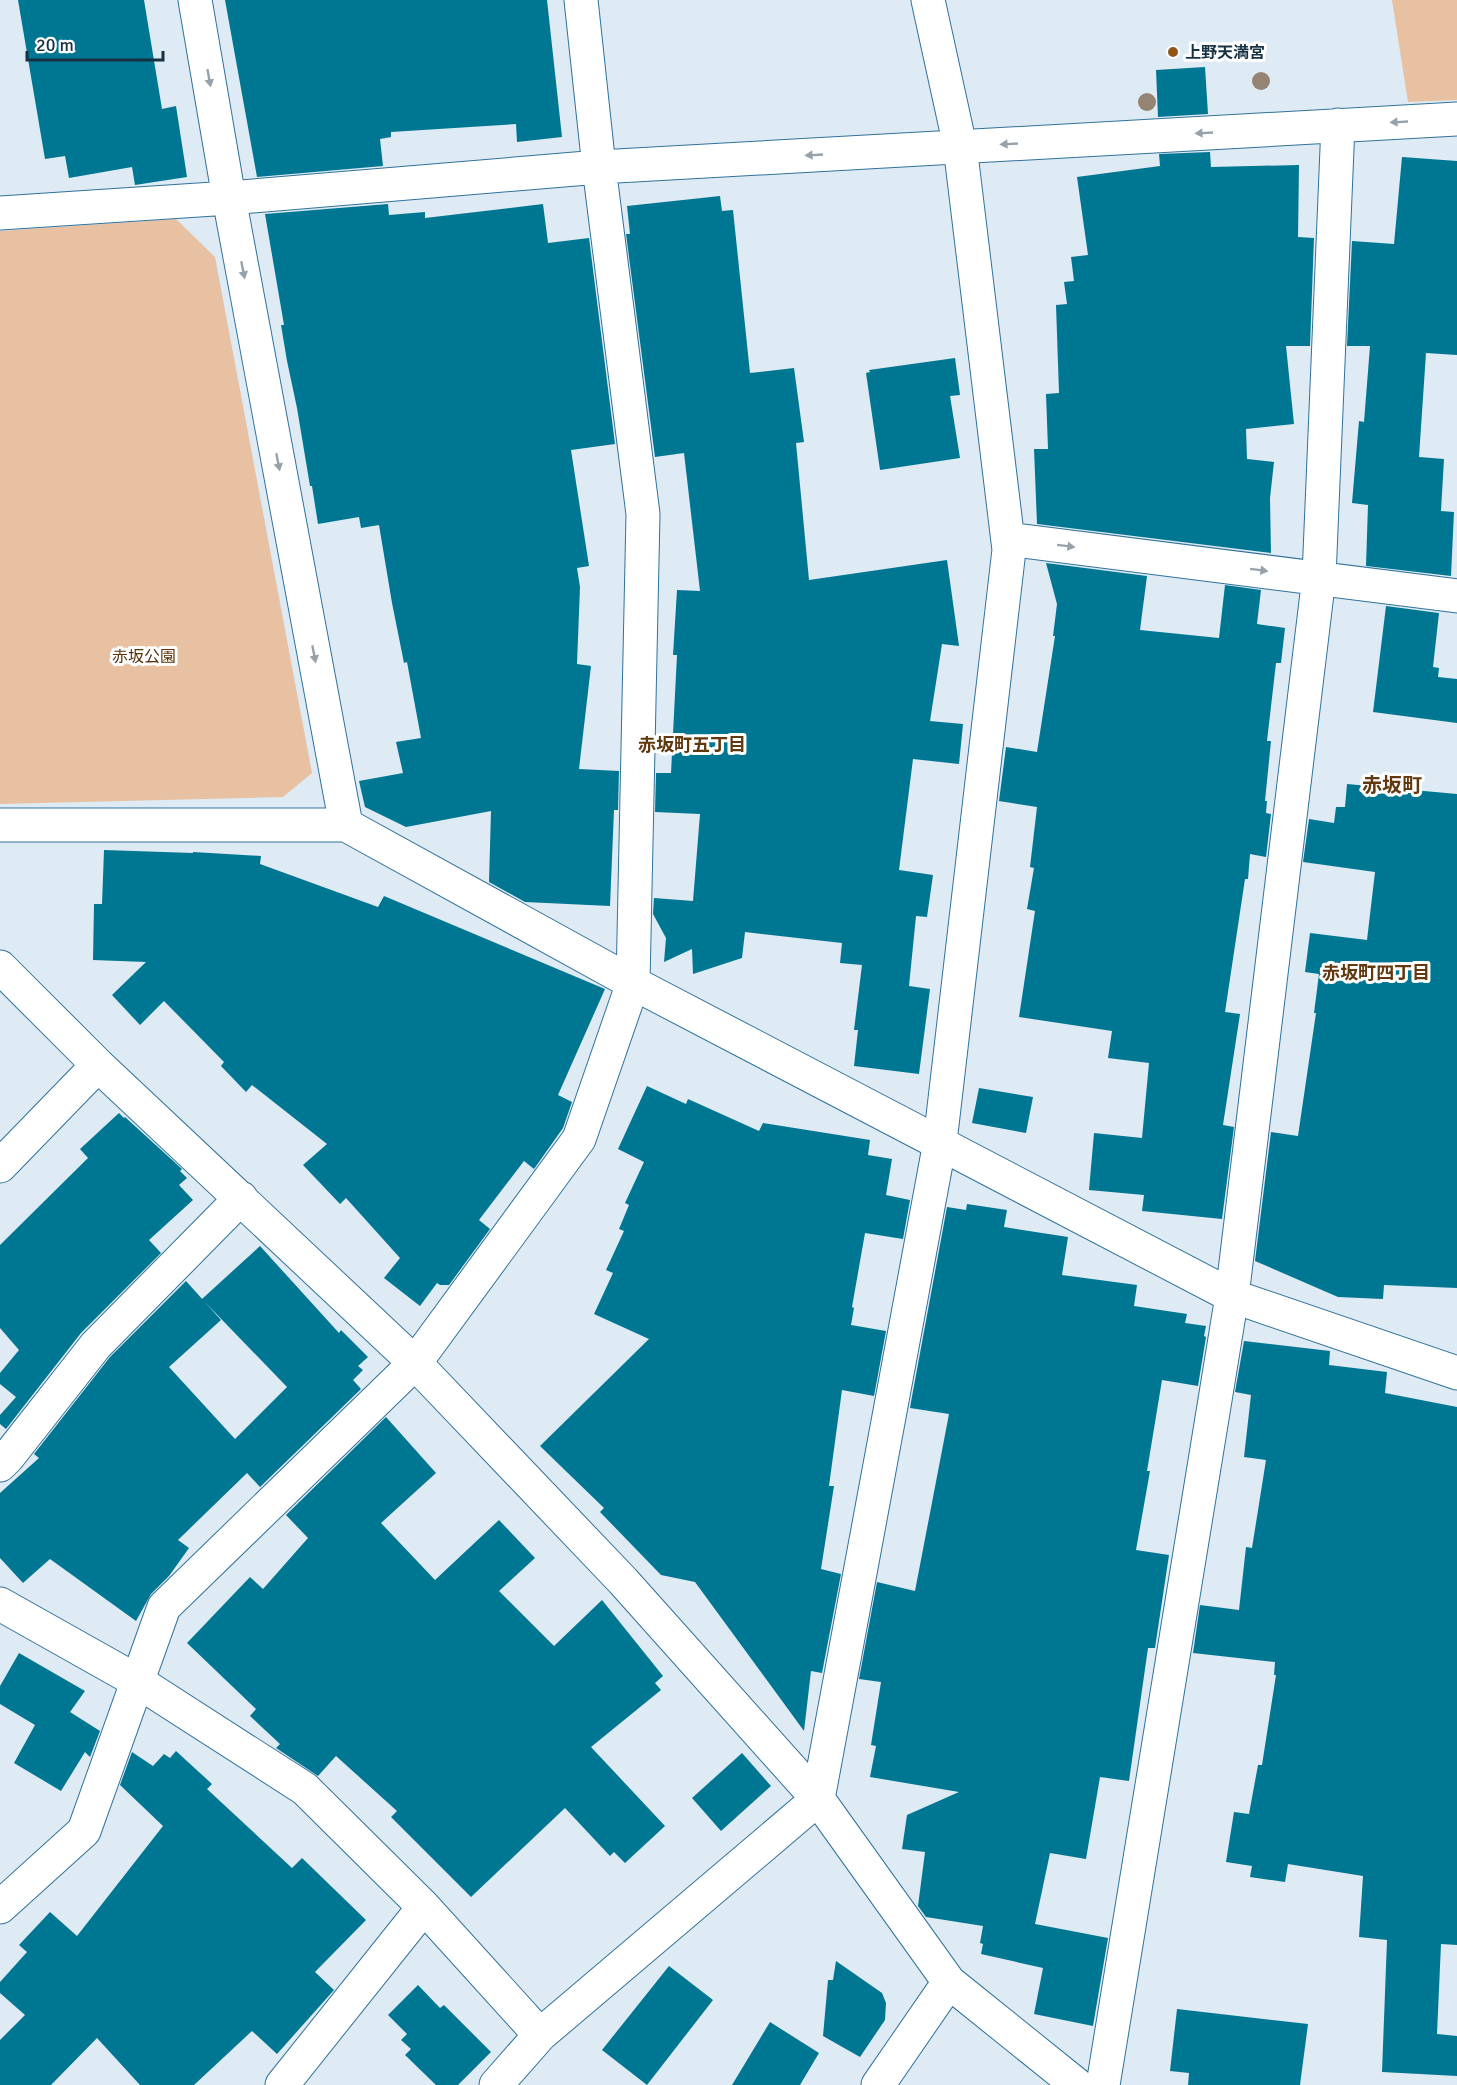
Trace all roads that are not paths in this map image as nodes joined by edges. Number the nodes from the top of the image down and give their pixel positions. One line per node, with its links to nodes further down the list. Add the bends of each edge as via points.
1 (195, 0): 8 (street, one-way to 8)
2 (581, 0): 7 (street)
3 (928, 0): 6 (street)
4 (1457, 119): 5 (street, one-way to 5)
5 (1338, 125): 6 (street, one-way to 6); 11 (street)
6 (960, 146): 7 (street, one-way to 7); 10 (street)
7 (599, 167): 8 (street); 16 (street, via 643,514)
8 (229, 198): 9 (street); 14 (street, one-way to 14)
9 (0, 213)
10 (1008, 539): 11 (street, one-way to 11); 18 (street)
11 (1319, 577): 12 (street); 21 (street)
12 (1457, 596)
13 (0, 825): 14 (street)
14 (346, 825): 16 (street)
15 (0, 967): 17 (street)
16 (633, 983): 18 (street); 22 (street, via 579,1139)
17 (98, 1065): 19 (street); 20 (street)
18 (940, 1143): 21 (street); 27 (street)
19 (0, 1166)
20 (241, 1198): 22 (street); 24 (street, via 96,1345)
21 (1232, 1296): 23 (street); 36 (street)
22 (415, 1363): 26 (street, via 164,1607); 27 (street, via 624,1581)
23 (1457, 1373)
24 (0, 1465)
25 (0, 1605): 26 (street)
26 (137, 1681): 28 (street, via 84,1831); 29 (street, via 305,1789)
27 (818, 1799): 30 (street); 31 (street)
28 (0, 1907)
29 (424, 1907): 31 (street); 32 (street)
30 (949, 1982): 34 (street); 35 (street)
31 (540, 2035): 33 (street)
32 (282, 2085)
33 (496, 2085)
34 (878, 2085)
35 (1077, 2085)
36 (1103, 2085)

